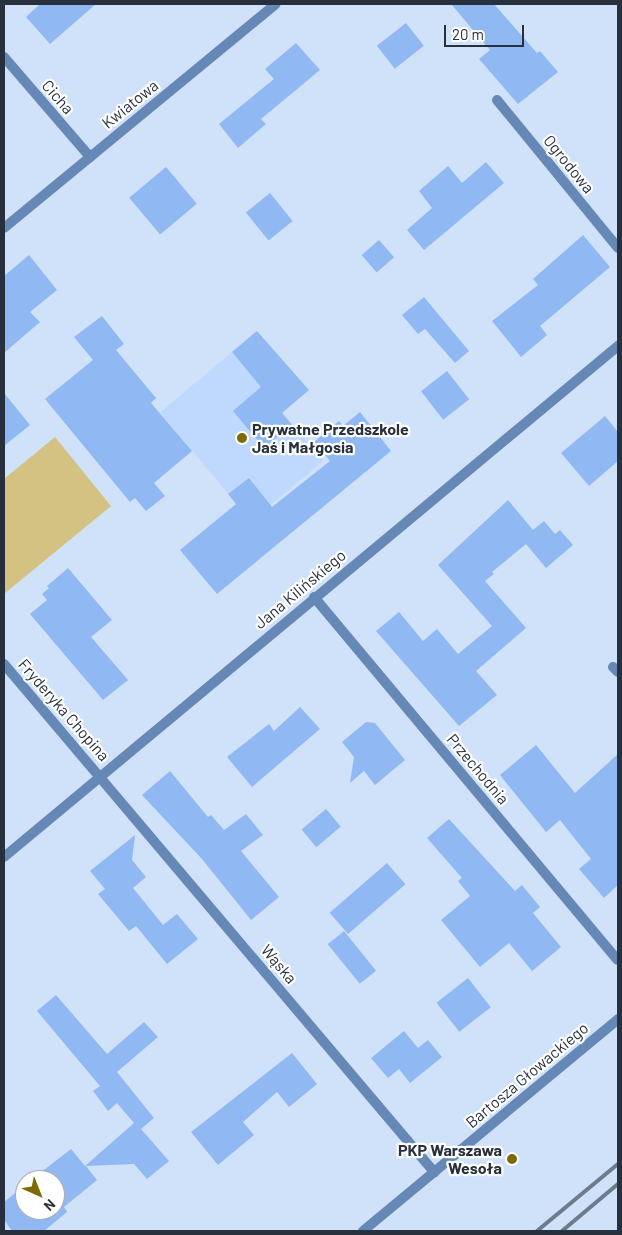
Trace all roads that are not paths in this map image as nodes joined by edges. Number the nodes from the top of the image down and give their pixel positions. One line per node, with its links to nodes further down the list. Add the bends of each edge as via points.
1 (276, 4): 4 (street, Kwiatowa)
2 (4, 57): 4 (street, Cicha)
3 (497, 100): 6 (street, Ogrodowa)
4 (90, 157): 5 (street, Kwiatowa)
5 (4, 228)
6 (618, 248)
7 (618, 346): 8 (street, Jana Kilińskiego)
8 (314, 597): 10 (street, Jana Kilińskiego); 12 (street, Przechodnia)
9 (4, 664): 10 (street, Fryderyka Chopina)
10 (101, 777): 11 (street, Jana Kilińskiego); 14 (street, Wąska)
11 (4, 857)
12 (618, 960)
13 (618, 1019): 14 (street, Bartosza Głowackiego)
14 (434, 1172): 15 (street, Bartosza Głowackiego)
15 (362, 1231)

